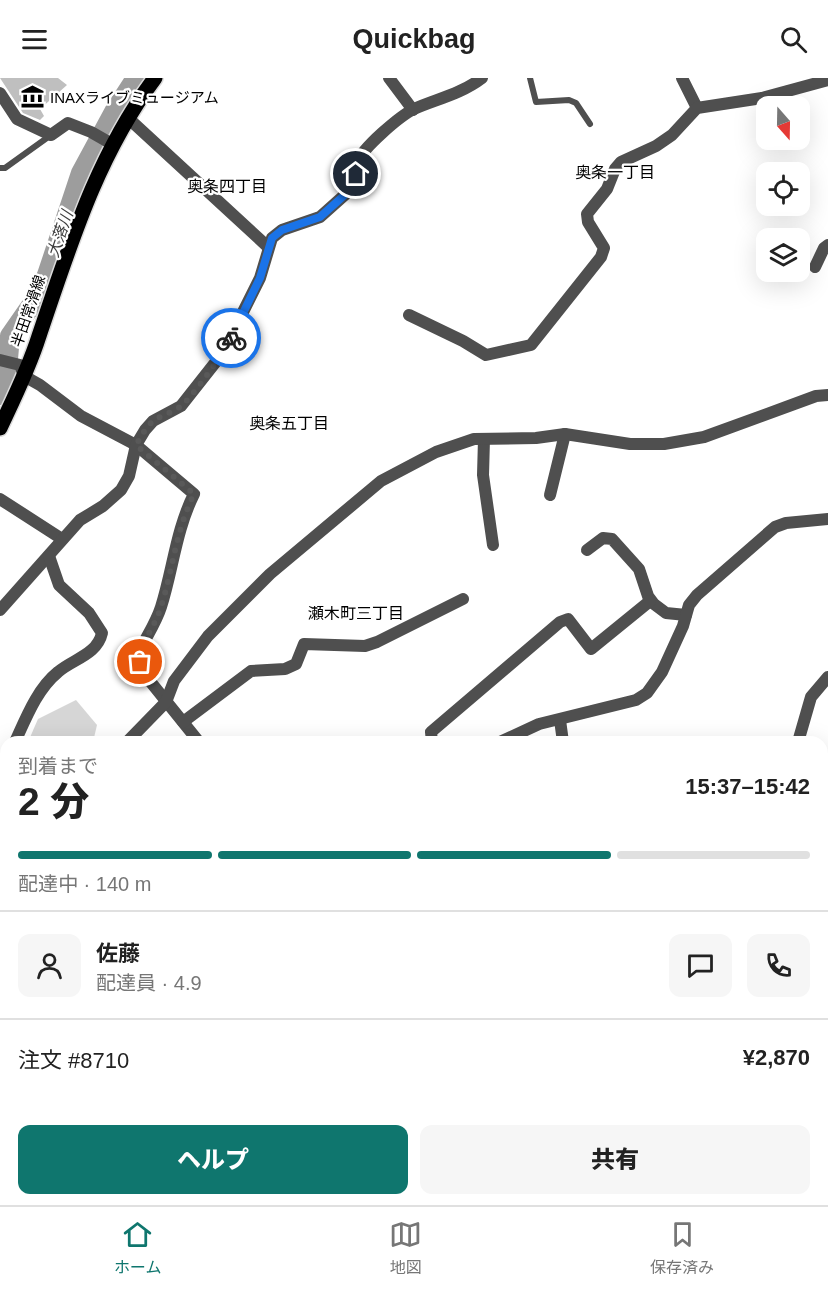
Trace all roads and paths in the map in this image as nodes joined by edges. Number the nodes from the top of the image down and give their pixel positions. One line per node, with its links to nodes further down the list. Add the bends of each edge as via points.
1 (155, 78): 10 (main road, 半田常滑線)
2 (389, 78): 9 (street)
3 (482, 78): 9 (street, via 457,93)
4 (530, 78): 11 (lane, via 536,102 569,100 576,103)
5 (682, 78): 8 (street)
6 (828, 80): 8 (street, via 762,98)
7 (0, 93): 12 (street, via 17,119)
8 (697, 108): 18 (street, via 672,135 615,169 607,189 587,214 604,248 601,257 531,345 486,355)
9 (413, 110): 16 (street, via 388,127 357,162 358,186 320,217 282,230)
10 (128, 118): 13 (main road, 半田常滑線); 16 (street)
11 (590, 124)
12 (51, 135): 13 (street, via 68,123); 14 (lane)
13 (107, 142): 20 (main road, 半田常滑線)
14 (0, 168)
15 (828, 245): 17 (street)
16 (268, 247): 25 (street, via 260,278 222,354 187,400 153,421)
17 (815, 267)
18 (409, 315)
19 (6, 361): 20 (street, via 20,365)
20 (24, 376): 22 (main road, 半田常滑線); 25 (street, via 81,416)
21 (828, 394): 23 (street, via 704,437 664,444 630,444)
22 (0, 428)
23 (565, 434): 24 (street); 26 (street)
24 (484, 439): 30 (street, via 483,475); 38 (street, via 436,452 374,487 270,574 208,636 174,681)
25 (136, 445): 29 (street, via 129,476 121,490 80,520); 38 (street, via 194,494 175,543 160,611 138,654 145,675)
26 (550, 495)
27 (0, 499): 29 (street)
28 (828, 519): 36 (street, via 775,527 696,595)
29 (62, 539): 32 (street)
30 (493, 545)
31 (587, 550): 34 (street, via 603,538 612,539 639,569)
32 (49, 556): 35 (street); 41 (street, via 59,585 89,613 102,633 85,656 59,670 50,680)
33 (463, 599): 40 (street, via 365,646 303,644 296,664 285,669 251,671)
34 (650, 601): 36 (street, via 666,613); 44 (street, via 591,649 568,619 560,621 431,732)
35 (0, 610)
36 (686, 615): 39 (street, via 662,672 648,693)
37 (828, 677): 47 (street, via 811,697)
38 (166, 702): 40 (street); 42 (street)
39 (560, 720): 45 (street); 46 (street)
40 (183, 722): 43 (street)
41 (18, 736)
42 (133, 736)
43 (194, 736)
44 (431, 736)
45 (513, 736)
46 (562, 736)
47 (800, 736)

